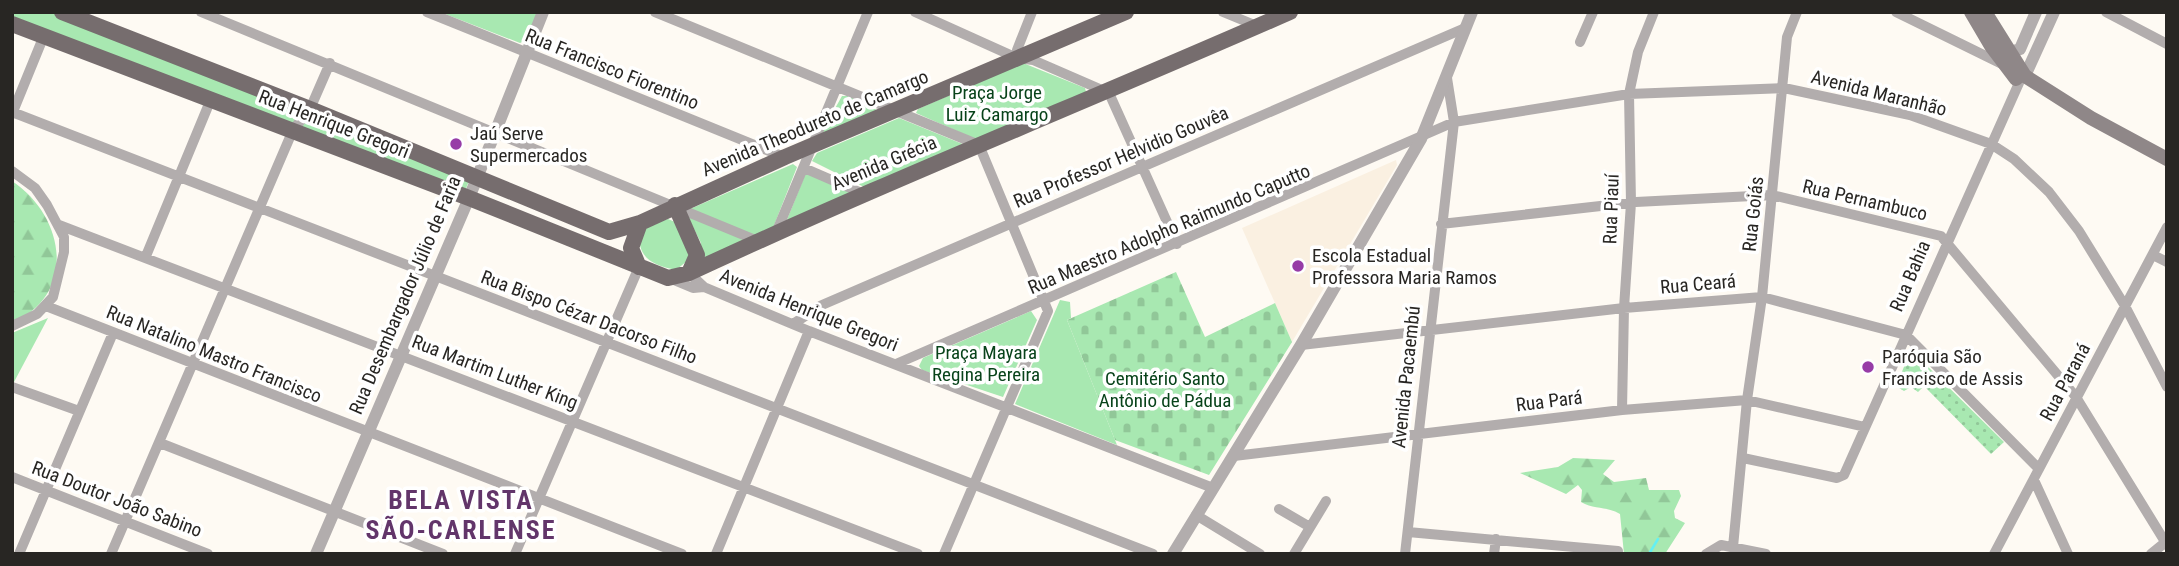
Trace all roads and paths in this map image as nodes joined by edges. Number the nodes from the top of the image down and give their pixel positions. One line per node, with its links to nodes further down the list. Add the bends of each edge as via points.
1 (62, 12): 23 (main road, Rua Henrique Gregori)
2 (427, 12): 30 (street, Rua Francisco Fiorentino)
3 (543, 12): 30 (street, Rua Desembargador Júlio de Faria)
4 (868, 12): 37 (street)
5 (915, 12): 33 (street)
6 (1032, 12): 33 (street)
7 (1126, 12): 33 (main road, Avenida Theodureto de Camargo)
8 (1223, 12): 24 (street)
9 (1290, 12): 24 (main road, Avenida Grécia)
10 (1472, 12): 25 (street)
11 (1593, 12): 27 (street)
12 (1654, 12): 40 (street, Rua Piauí)
13 (1797, 12): 38 (street, Rua Goiás, via 1787,37)
14 (1896, 12): 31 (street)
15 (1971, 12): 31 (main road)
16 (1985, 12): 31 (main road)
17 (2036, 12): 31 (street)
18 (2054, 12): 32 (street, Rua Bahia)
19 (2106, 12): 28 (street)
20 (206, 13): 34 (street)
21 (659, 13): 37 (street)
22 (17, 21): 26 (main road, Rua Henrique Gregori)
23 (82, 21): 29 (main road); 42 (main road, Rua Henrique Gregori)
24 (1257, 26): 39 (main road, Avenida Grécia)
25 (1465, 28): 35 (street); 54 (street, Rua Professor Helvidio Gouvêa)
26 (43, 38): 29 (main road, Rua Henrique Gregori); 44 (street)
27 (1580, 42)
28 (2167, 44)
29 (77, 49): 41 (main road, Rua Henrique Gregori)
30 (526, 53): 47 (street, Rua Desembargador Júlio de Faria); 52 (street, Rua Francisco Fiorentino)
31 (2011, 56): 32 (street); 36 (main road)
32 (2034, 57): 36 (street, Rua Bahia)
33 (1017, 58): 39 (street, via 1033,60); 43 (main road, Avenida Theodureto de Camargo)
34 (330, 63): 42 (street); 47 (street)
35 (1447, 78): 45 (street, Avenida Pacaembú); 48 (street)
36 (2022, 79): 49 (street, Rua Bahia); 53 (main road)
37 (836, 88): 43 (street); 51 (street)
38 (1784, 88): 40 (street, Avenida Maranhão); 49 (street, Avenida Maranhão, via 1910,115); 60 (street, Rua Goiás)
39 (1109, 93): 50 (main road, Avenida Grécia); 54 (street)
40 (1629, 94): 45 (street, Avenida Maranhão); 62 (street, Rua Piauí)
41 (211, 99): 46 (main road, Rua Henrique Gregori); 57 (street)
42 (310, 109): 46 (street); 58 (main road, Rua Henrique Gregori)
43 (896, 112): 50 (street); 51 (main road, Avenida Theodureto de Camargo)
44 (12, 113): 57 (street, Rua Bispo Cézar Dacorso Filho)
45 (1454, 122): 48 (street, Rua Maestro Adolpho Raimundo Caputto); 67 (street, Avenida Pacaembú)
46 (293, 130): 61 (main road, Rua Henrique Gregori); 64 (street)
47 (494, 130): 58 (street, Rua Desembargador Júlio de Faria); 63 (street)
48 (1421, 139): 73 (street, Rua Maestro Adolpho Raimundo Caputto); 95 (street)
49 (1991, 144): 71 (street, Rua Bahia); 86 (street, Avenida Maranhão, via 2035,177 2063,208)
50 (979, 145): 59 (main road, Avenida Grécia); 66 (street)
51 (811, 148): 52 (main road, Avenida Theodureto de Camargo); 55 (street)
52 (785, 157): 63 (main road, Avenida Theodureto de Camargo)
53 (2167, 159)
54 (1144, 166): 66 (street, Rua Professor Helvidio Gouvêa); 73 (street)
55 (804, 168): 59 (street); 70 (street)
56 (12, 170): 68 (street, via 35,188)
57 (179, 177): 64 (street, Rua Bispo Cézar Dacorso Filho); 75 (street)
58 (476, 177): 61 (street, Rua Desembargador Júlio de Faria); 65 (main road, Rua Henrique Gregori, via 609,232)
59 (864, 194): 70 (main road, Avenida Grécia)
60 (1772, 195): 62 (street, Rua Pernambuco); 71 (street, Rua Pernambuco); 83 (street, Rua Goiás)
61 (469, 198): 77 (main road, Rua Henrique Gregori); 79 (street, Rua Desembargador Júlio de Faria)
62 (1630, 203): 67 (street, Rua Pernambuco); 87 (street, Rua Piauí)
63 (675, 205): 65 (main road); 72 (street); 78 (main road, via 697,255)
64 (260, 207): 79 (street, Rua Bispo Cézar Dacorso Filho); 81 (street)
65 (640, 223): 77 (main road, via 631,248)
66 (1011, 224): 84 (street); 88 (street, Rua Professor Helvidio Gouvêa, via 822,305)
67 (1441, 224): 90 (street, Avenida Pacaembú)
68 (59, 225): 75 (street, Rua Martim Luther King); 85 (street, via 64,252 59,280)
69 (2167, 227): 74 (street, Rua Paraná)
70 (776, 233): 72 (main road, Avenida Grécia)
71 (1947, 240): 93 (street, Rua Bahia); 101 (street, Rua Pernambuco)
72 (758, 241): 78 (main road, Avenida Grécia)
73 (1177, 244): 84 (street, Rua Maestro Adolpho Raimundo Caputto)
74 (2153, 255): 76 (street); 86 (street, Rua Paraná)
75 (146, 256): 81 (street, Rua Martim Luther King)
76 (2167, 262)
77 (639, 267): 80 (main road); 94 (street)
78 (689, 273): 80 (main road); 82 (street)
79 (434, 275): 94 (street, Rua Bispo Cézar Dacorso Filho); 96 (street, Rua Desembargador Júlio de Faria)
80 (668, 278): 82 (street, via 693,288)
81 (225, 286): 96 (street, Rua Martim Luther King); 97 (street)
82 (704, 287): 88 (street, Avenida Henrique Gregori)
83 (1762, 296): 87 (street, Rua Ceará); 93 (street, Rua Ceará); 102 (street, Rua Goiás)
84 (1046, 301): 98 (street, Rua Maestro Adolpho Raimundo Caputto); 103 (street, via 1048,312)
85 (46, 306): 89 (street); 92 (street, Rua Natalino Mastro Francisco)
86 (2125, 306): 100 (street, Avenida Maranhão); 101 (street, Rua Paraná)
87 (1624, 308): 90 (street, Rua Ceará); 105 (street, Rua Piauí)
88 (793, 324): 91 (street, Avenida Henrique Gregori)
89 (12, 326)
90 (1428, 330): 95 (street, Rua Ceará); 110 (street, Avenida Pacaembú)
91 (809, 331): 98 (street, Avenida Henrique Gregori); 104 (street)
92 (113, 333): 97 (street, Rua Natalino Mastro Francisco); 106 (street)
93 (1906, 335): 108 (street, Rua Bahia); 114 (street)
94 (606, 342): 104 (street, Rua Bispo Cézar Dacorso Filho); 107 (street)
95 (1301, 345): 112 (street)
96 (400, 354): 107 (street, Rua Martim Luther King); 109 (street, Rua Desembargador Júlio de Faria)
97 (193, 364): 109 (street, Rua Natalino Mastro Francisco); 111 (street)
98 (896, 364): 103 (street, Avenida Henrique Gregori)
99 (12, 387): 106 (street)
100 (2167, 387)
101 (2076, 397): 114 (street, Rua Paraná); 130 (street, Rua Pernambuco)
102 (1747, 400): 105 (street, Rua Pará); 108 (street, Rua Pará); 113 (street, Rua Goiás)
103 (1006, 407): 117 (street); 119 (street, Avenida Henrique Gregori)
104 (777, 409): 117 (street, Rua Bispo Cézar Dacorso Filho); 118 (street)
105 (1622, 410): 110 (street, Rua Pará)
106 (79, 411): 120 (street)
107 (572, 420): 118 (street, Rua Martim Luther King); 121 (street)
108 (1865, 427): 113 (street, Rua Bahia, via 1844,475 1832,477)
109 (367, 433): 121 (street, Rua Natalino Mastro Francisco); 124 (street, Rua Desembargador Júlio de Faria)
110 (1418, 435): 112 (street, Rua Pará); 128 (street, Avenida Pacaembú)
111 (160, 443): 124 (street); 126 (street)
112 (1234, 456): 119 (street)
113 (1743, 458): 131 (street, Rua Goiás)
114 (2039, 469): 116 (street, Rua Paraná)
115 (12, 477): 120 (street, Rua Doutor João Sabino)
116 (2034, 480): 151 (street, Rua Paraná); 152 (street)
117 (975, 483): 142 (street); 143 (street, Rua Bispo Cézar Dacorso Filho)
118 (746, 487): 140 (street); 141 (street, Rua Martim Luther King)
119 (1213, 488): 125 (street)
120 (45, 490): 126 (street, Rua Doutor João Sabino); 133 (street)
121 (539, 499): 138 (street); 139 (street, Rua Natalino Mastro Francisco)
122 (1326, 501): 127 (street)
123 (1279, 509): 127 (street)
124 (334, 512): 136 (street, Rua Desembargador Júlio de Faria); 137 (street)
125 (1196, 515): 144 (street); 145 (street)
126 (125, 522): 134 (street); 135 (street, Rua Doutor João Sabino)
127 (1310, 527): 146 (street)
128 (1408, 532): 129 (street); 147 (street, Avenida Pacaembú)
129 (1496, 539): 132 (street); 148 (street)
130 (2166, 543): 153 (street)
131 (1733, 547): 149 (street, via 1721,545); 150 (street)
132 (1618, 551)
133 (19, 554)
134 (111, 554)
135 (208, 554)
136 (316, 554)
137 (443, 554)
138 (515, 554)
139 (682, 554)
140 (716, 554)
141 (918, 554)
142 (944, 554)
143 (1153, 554)
144 (1173, 554)
145 (1260, 554)
146 (1294, 554)
147 (1405, 554)
148 (1494, 554)
149 (1706, 554)
150 (1766, 554)
151 (1994, 554)
152 (2068, 554)
153 (2151, 554)

